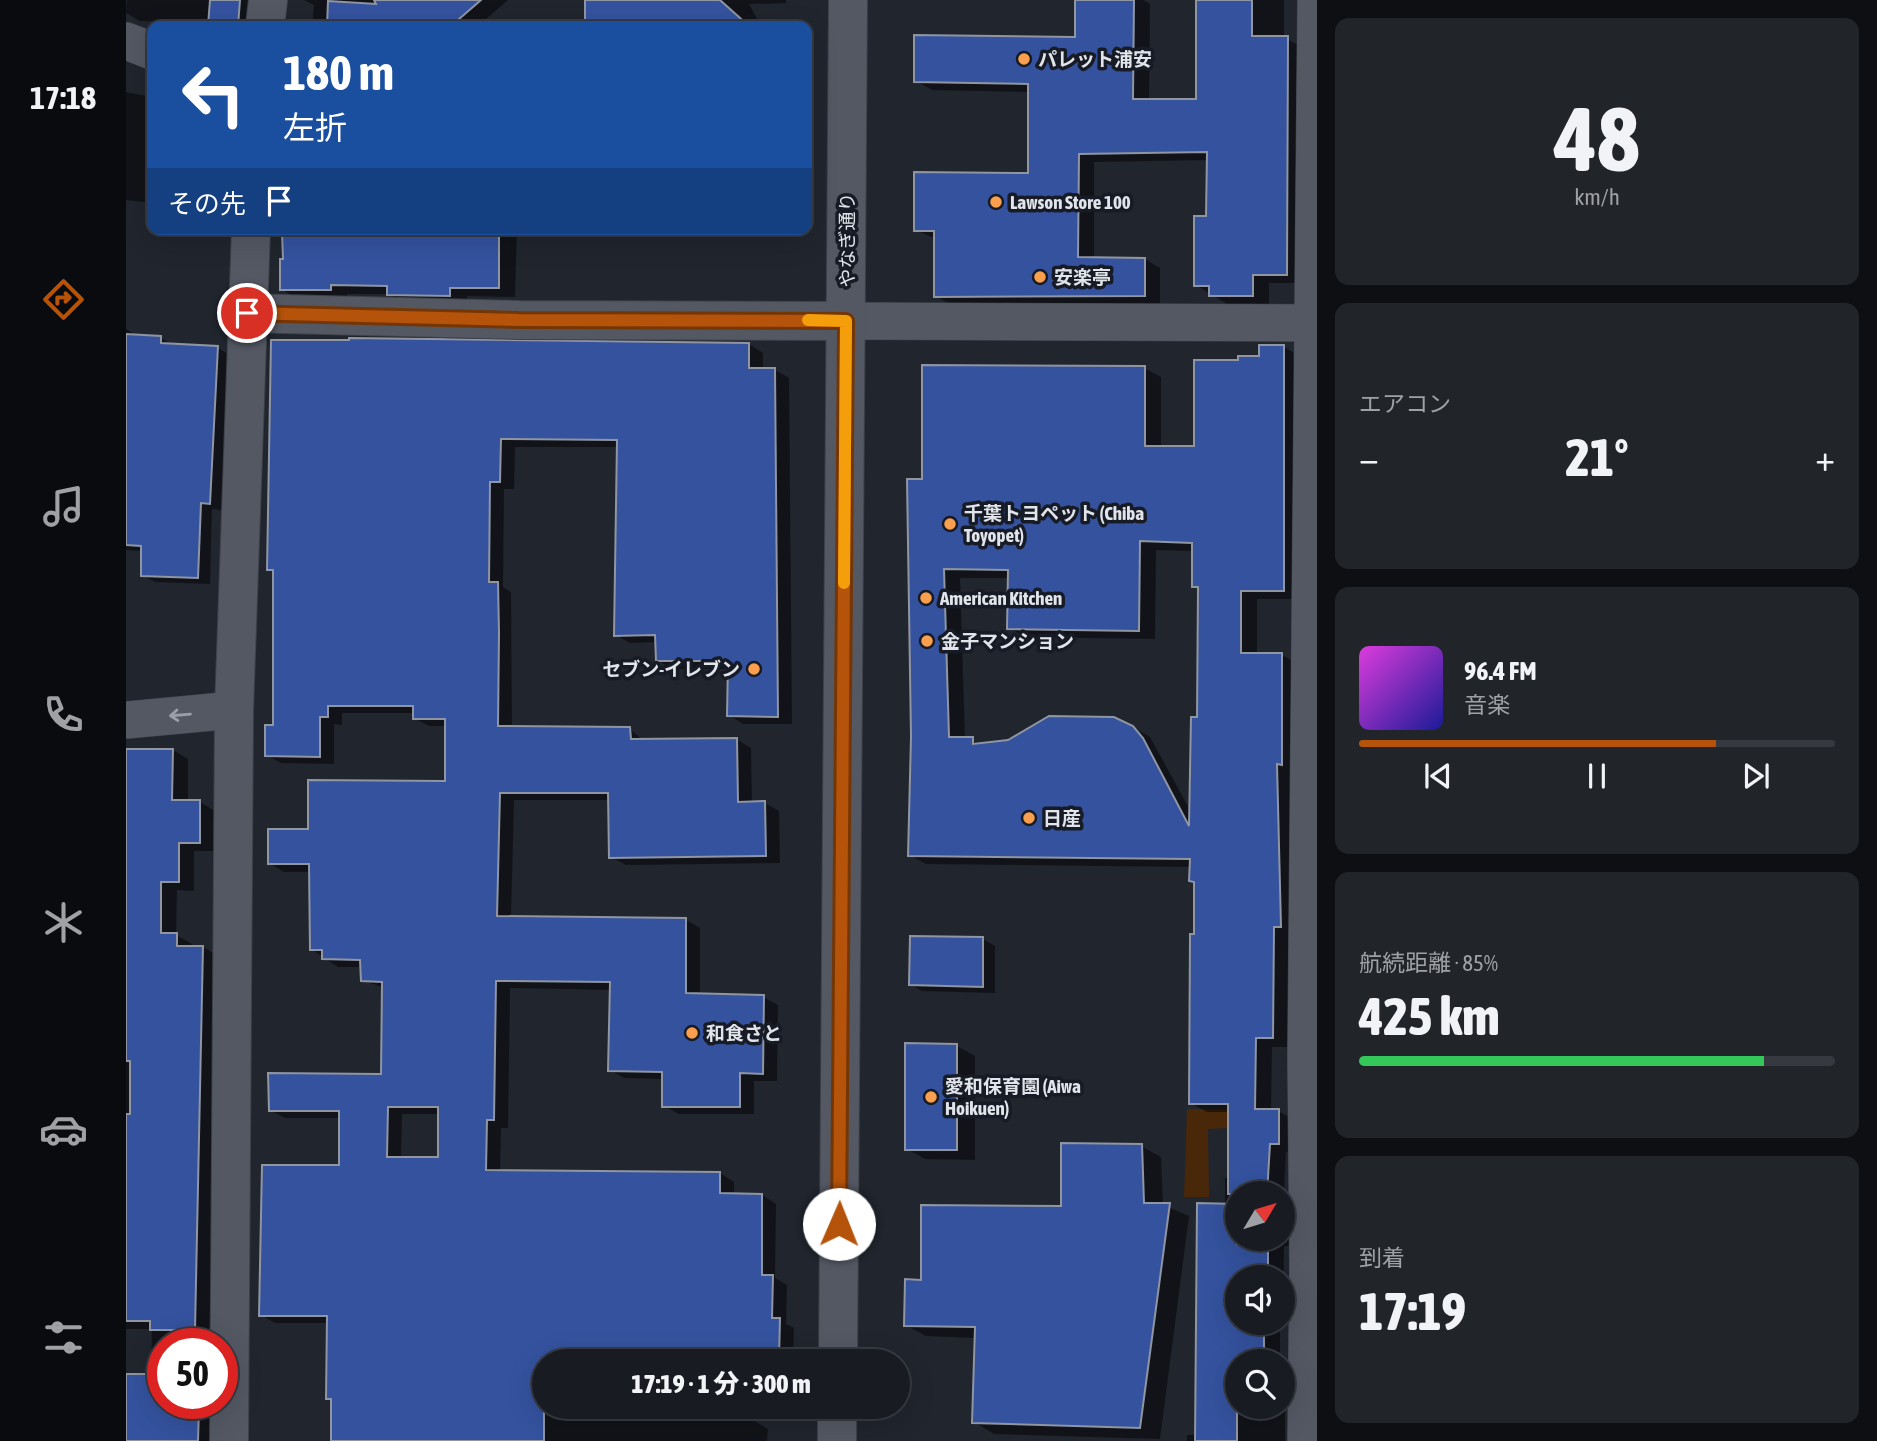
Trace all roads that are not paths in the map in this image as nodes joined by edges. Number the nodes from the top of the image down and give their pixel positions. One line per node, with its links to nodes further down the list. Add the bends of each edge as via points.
1 (268, 0): 4 (street)
2 (848, 0): 9 (street, やなぎ通り)
3 (1316, 0): 10 (street)
4 (266, 21)
5 (126, 41): 6 (street)
6 (147, 49)
7 (251, 235): 8 (street)
8 (247, 313): 9 (street); 11 (street)
9 (846, 321): 10 (street); 13 (street, やなぎ通り)
10 (1315, 323): 17 (street)
11 (234, 710): 12 (street, one-way to 12); 15 (street)
12 (126, 720)
13 (838, 1349)
14 (837, 1419): 16 (street)
15 (229, 1441)
16 (837, 1441)
17 (1306, 1441)

